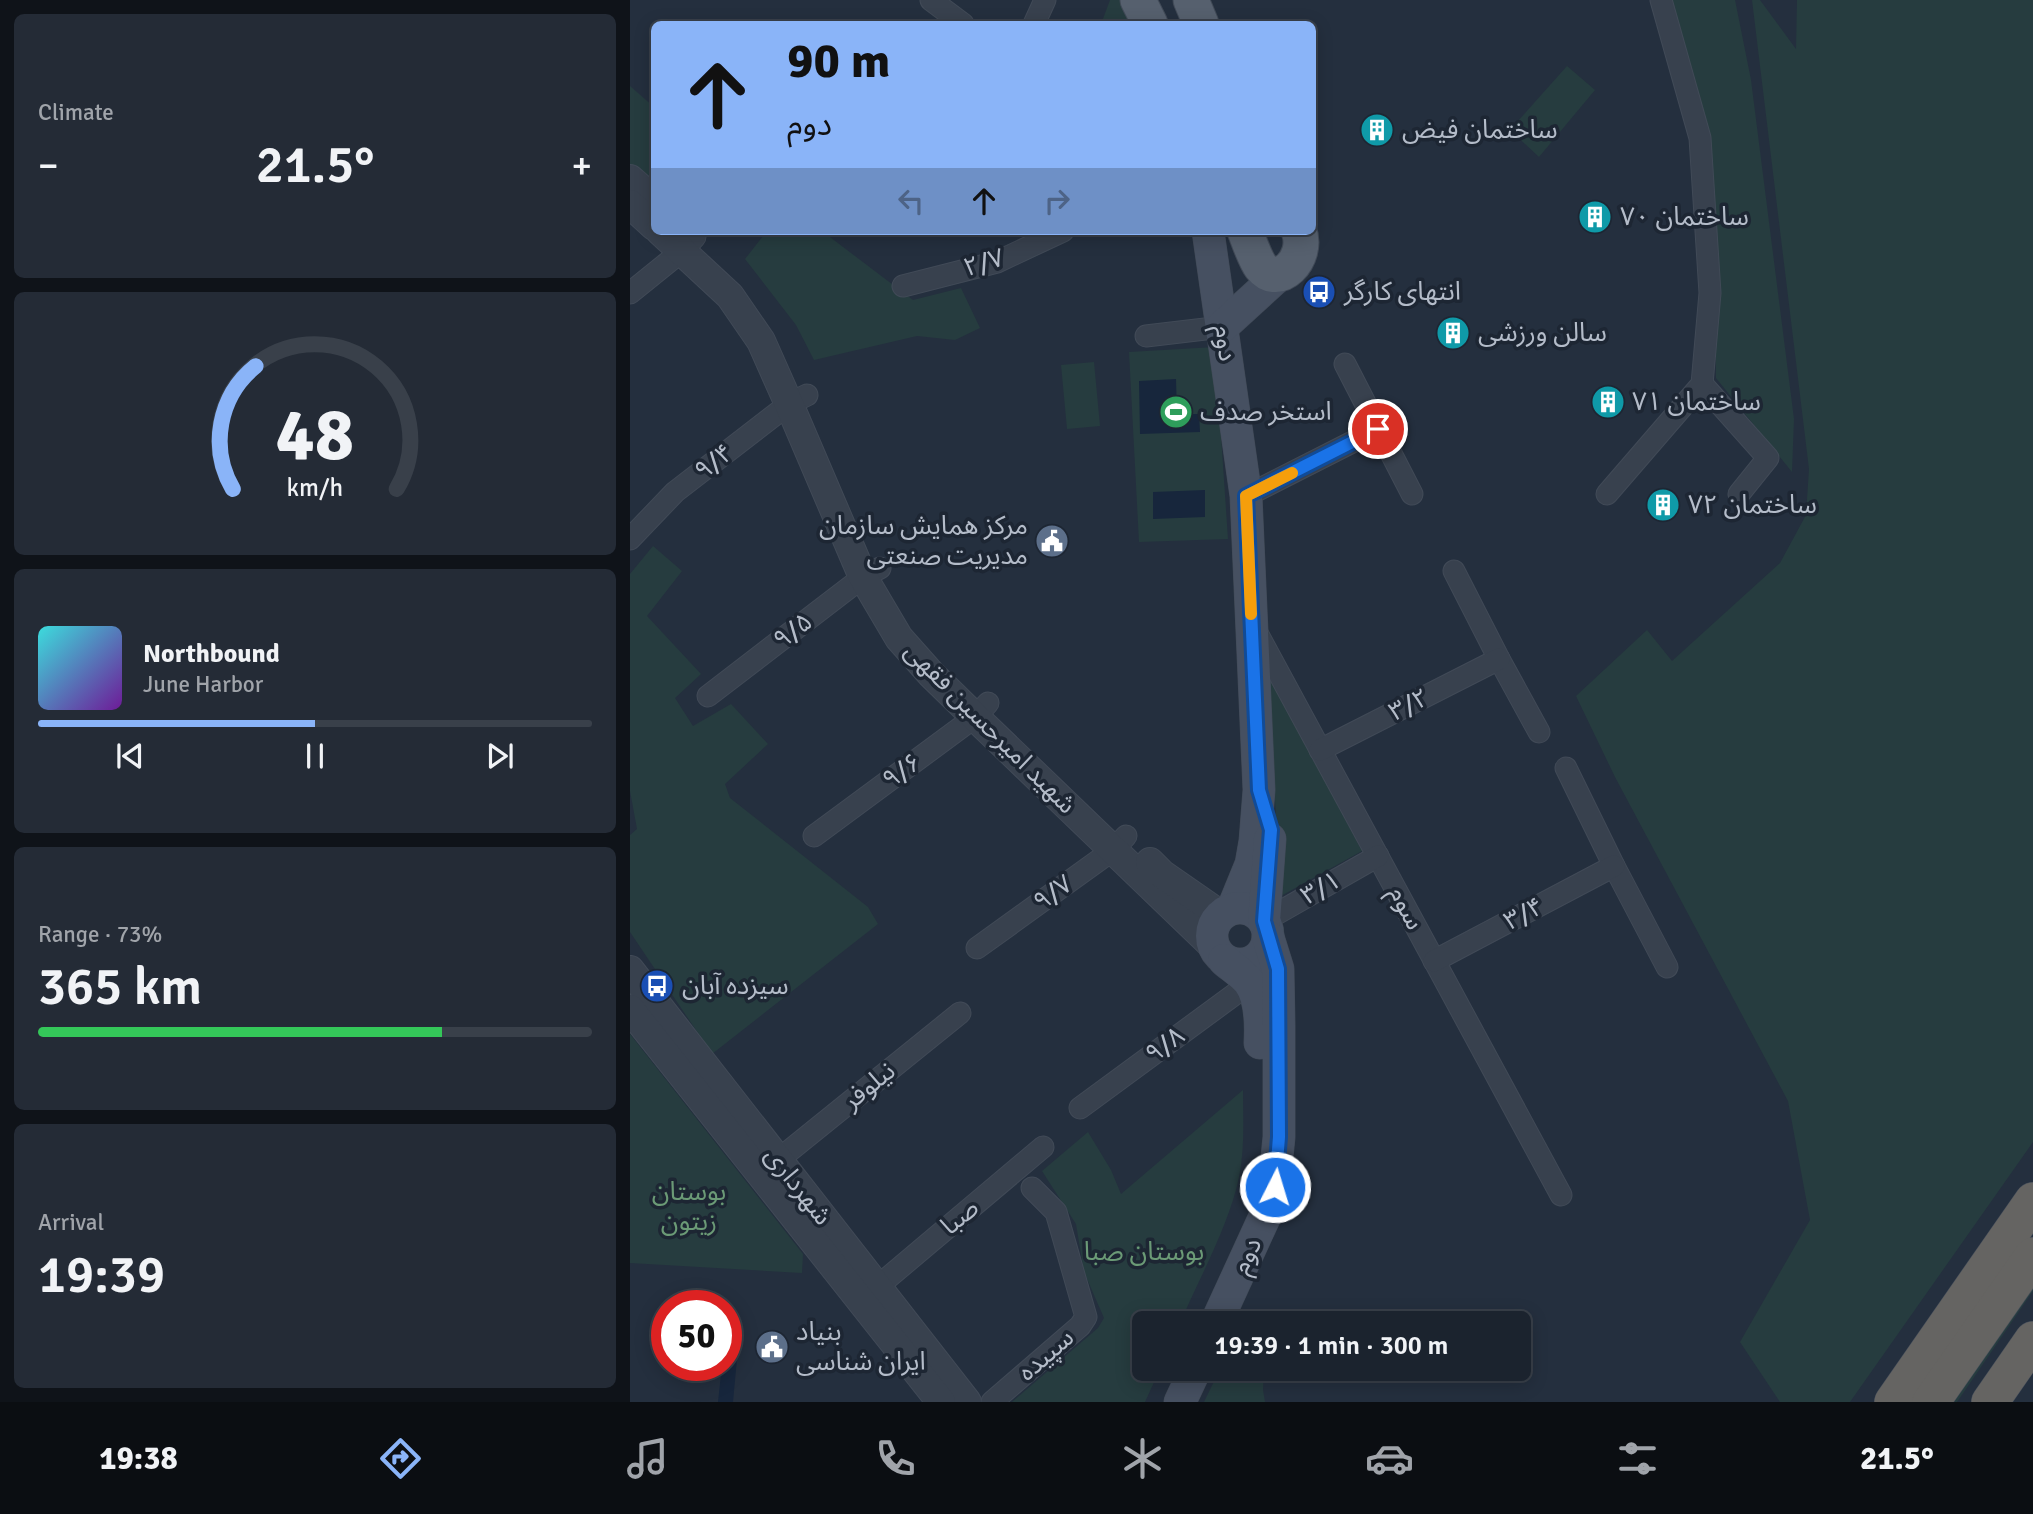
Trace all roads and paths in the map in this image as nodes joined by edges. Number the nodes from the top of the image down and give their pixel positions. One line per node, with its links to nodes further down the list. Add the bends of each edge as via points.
1 (931, 0): 5 (street)
2 (1045, 0): 6 (street)
3 (1139, 0): 7 (main road)
4 (1661, 0): 22 (street, via 1700,138 1710,293)
5 (959, 21)
6 (1035, 21)
7 (1149, 21)
8 (630, 179): 9 (street)
9 (651, 198)
10 (630, 204): 11 (street)
11 (651, 223)
12 (1054, 235): 17 (street, ۲/۷, via 997,262)
13 (1209, 235): 19 (main road, دوم)
14 (1300, 235): 16 (main road, via 1301,253 1296,262)
15 (689, 240): 18 (street); 23 (street, شهید امیرحسین فقهی, via 744,283 778,331)
16 (1260, 254): 19 (main road)
17 (903, 286)
18 (630, 293)
19 (1222, 327): 20 (street); 28 (main road, دوم)
20 (1146, 336)
21 (1345, 364): 24 (street)
22 (1702, 384): 26 (street); 27 (street, via 1768,458)
23 (798, 400): 29 (street, ۹/۴, via 675,492); 31 (street, شهید امیرحسین فقهی)
24 (1378, 429): 25 (street); 28 (street)
25 (1412, 494)
26 (1607, 494)
27 (1739, 494)
28 (1246, 496): 32 (main road, دوم)
29 (630, 539)
30 (1454, 571): 33 (street)
31 (872, 573): 34 (street, ۹/۵); 35 (street, شهید امیرحسین فقهی)
32 (1251, 622): 37 (street, سوم); 39 (main road, دوم)
33 (1499, 659): 36 (street); 37 (street, ۳/۲)
34 (708, 696)
35 (981, 710): 40 (street, ۹/۶); 41 (street, شهید امیرحسین فقهی)
36 (1539, 732)
37 (1320, 750): 42 (street, سوم)
38 (1566, 768): 43 (street)
39 (1259, 790): 44 (main road, دوم, via 1251,864); 45 (main road, دوم, via 1271,830)
40 (814, 836)
41 (1119, 843): 44 (street, شهید امیرحسین فقهی); 46 (street, ۹/۷); 47 (street, شهید امیرحسین فقهی)
42 (1378, 856): 45 (street, ۳/۱); 48 (street, سوم)
43 (1614, 866): 48 (street, ۳/۴); 49 (street)
44 (1227, 912): 45 (main road, via 1240,908 1254,911); 47 (main road, via 1212,929)
45 (1266, 929): 47 (main road, via 1263,952 1249,963 1241,965); 63 (main road, دوم, via 1278,969 1275,1187)
46 (977, 948)
47 (1218, 953): 51 (main road)
48 (1434, 961): 58 (street, سوم)
49 (1667, 967)
50 (630, 970): 56 (street, شهرداری)
51 (1250, 982): 54 (street, ۹/۸); 62 (main road, دوم, via 1261,1022 1256,1180)
52 (630, 1009): 56 (street, شهرداری)
53 (960, 1013): 56 (street, نیلوفر)
54 (1080, 1108)
55 (1043, 1147): 61 (street, صبا)
56 (770, 1167): 61 (street, شهرداری)
57 (1032, 1188): 69 (street, سپیده, via 1056,1212 1086,1317)
58 (1561, 1195)
59 (2033, 1202): 72 (highway)
60 (2033, 1255): 73 (highway)
61 (869, 1293): 67 (street, شهرداری); 68 (street, شهرداری)
62 (1201, 1311)
63 (1222, 1311)
64 (2033, 1340): 74 (highway)
65 (1170, 1381): 70 (main road)
66 (1190, 1381): 71 (main road)
67 (941, 1402)
68 (967, 1402)
69 (992, 1402)
70 (1161, 1402)
71 (1180, 1402)
72 (1893, 1402)
73 (1931, 1402)
74 (1990, 1402)

